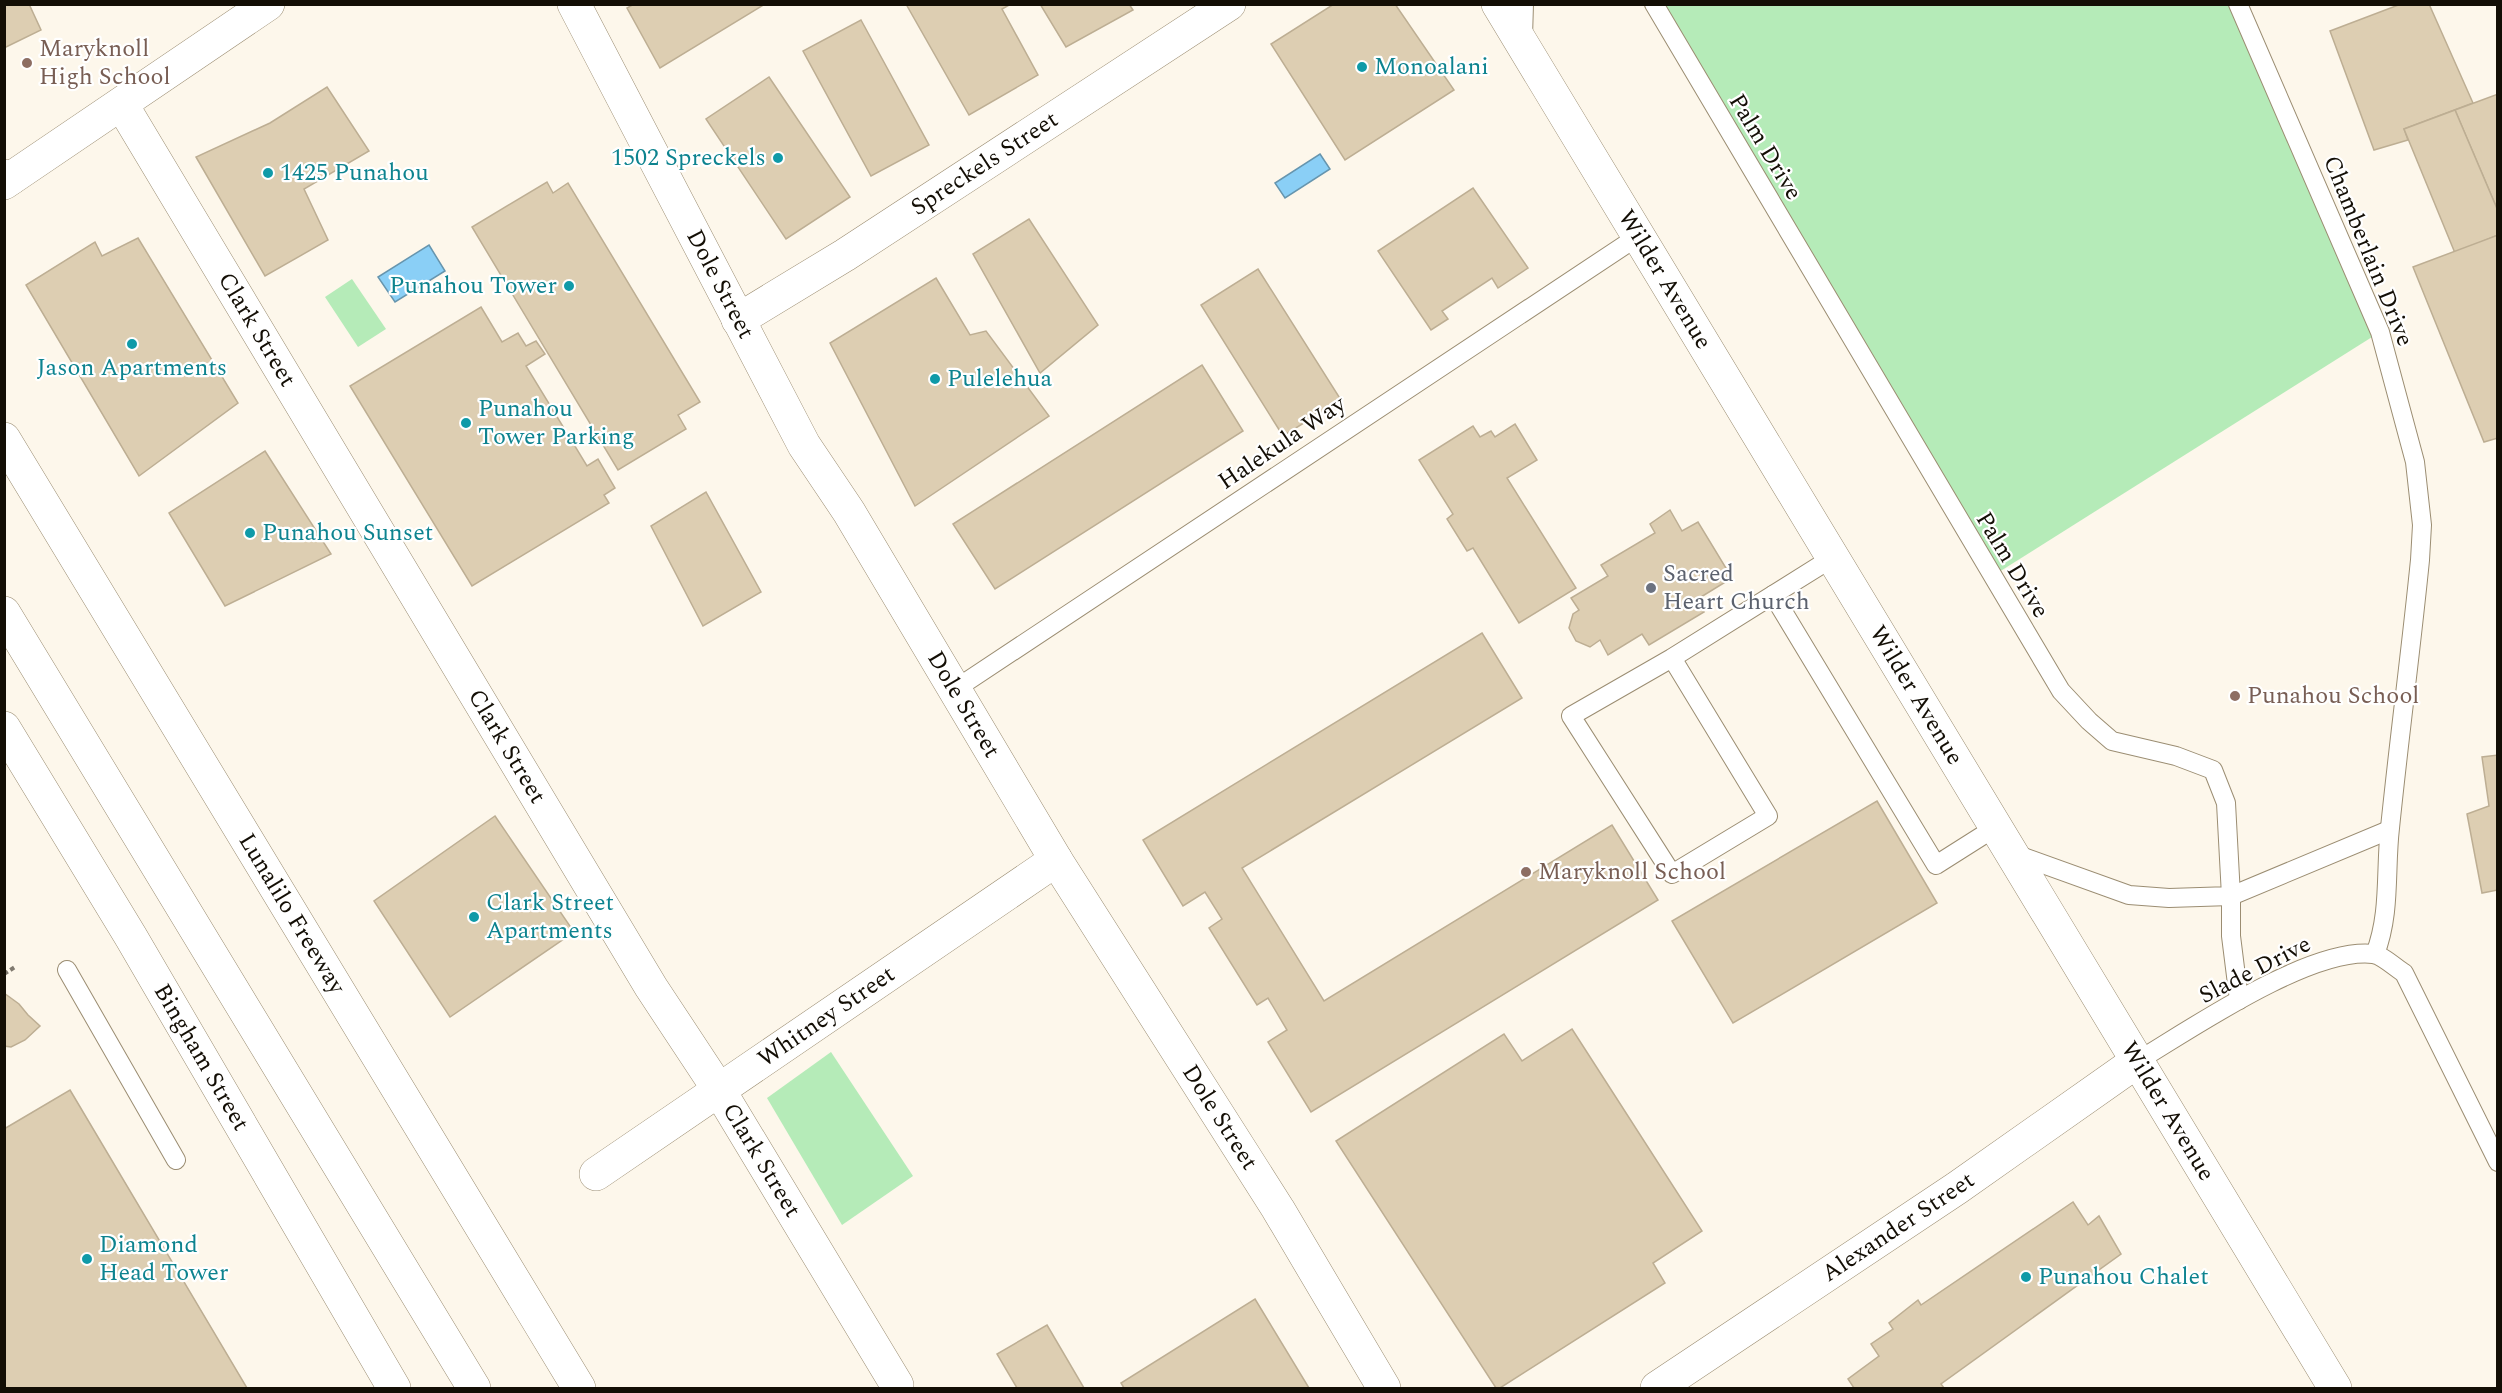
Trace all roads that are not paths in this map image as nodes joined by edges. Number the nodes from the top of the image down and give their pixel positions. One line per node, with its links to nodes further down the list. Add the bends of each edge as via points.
1 (268, 4): 9 (main road)
2 (574, 4): 12 (main road, Dole Street)
3 (1229, 4): 12 (main road, Spreckels Street, via 845,255)
4 (1498, 4): 8 (main road, Wilder Avenue)
5 (1524, 4): 8 (lane)
6 (1654, 4): 23 (lane, Palm Drive, via 2061,691 2112,741 2176,756 2213,770 2226,803)
7 (2238, 4): 20 (lane, Chamberlain Drive, via 2380,332 2415,462 2422,525 2420,560)
8 (1522, 45): 11 (main road, Wilder Avenue)
9 (122, 105): 10 (main road); 28 (main road, Clark Street, via 651,987)
10 (7, 179)
11 (1637, 237): 14 (main road, Wilder Avenue); 18 (lane, Halekula Way)
12 (738, 320): 18 (main road, Dole Street, via 804,445 849,512)
13 (4, 439): 35 (main road, Lunalilo Freeway)
14 (1832, 558): 15 (lane); 21 (main road, Wilder Avenue)
15 (1773, 595): 17 (lane); 21 (lane, via 1936,865)
16 (4, 613): 34 (main road)
17 (1672, 658): 17 (lane, via 1570,716 1672,874 1768,816)
18 (954, 690): 22 (main road, Dole Street)
19 (4, 728): 33 (main road, Bingham Street, via 131,937)
20 (2389, 831): 23 (lane); 24 (lane, Chamberlain Drive, via 2388,890)
21 (2004, 840): 23 (lane, via 2129,895); 27 (main road, Wilder Avenue)
22 (1056, 860): 28 (main road, Whitney Street); 36 (main road, Dole Street, via 1278,1209)
23 (2231, 896): 26 (lane, via 2231,936)
24 (2375, 954): 26 (lane, Slade Drive, via 2333,958); 30 (lane, via 2404,973)
25 (67, 970): 29 (lane)
26 (2239, 1000): 27 (lane, Slade Drive)
27 (2136, 1062): 37 (main road, Alexander Street, via 1957,1188); 38 (main road, Wilder Avenue)
28 (718, 1090): 31 (main road, Whitney Street); 32 (main road, Clark Street)
29 (176, 1160)
30 (2498, 1162)
31 (596, 1174)
32 (897, 1385)
33 (394, 1389)
34 (474, 1389)
35 (579, 1389)
36 (1384, 1389)
37 (1657, 1389)
38 (2335, 1389)

